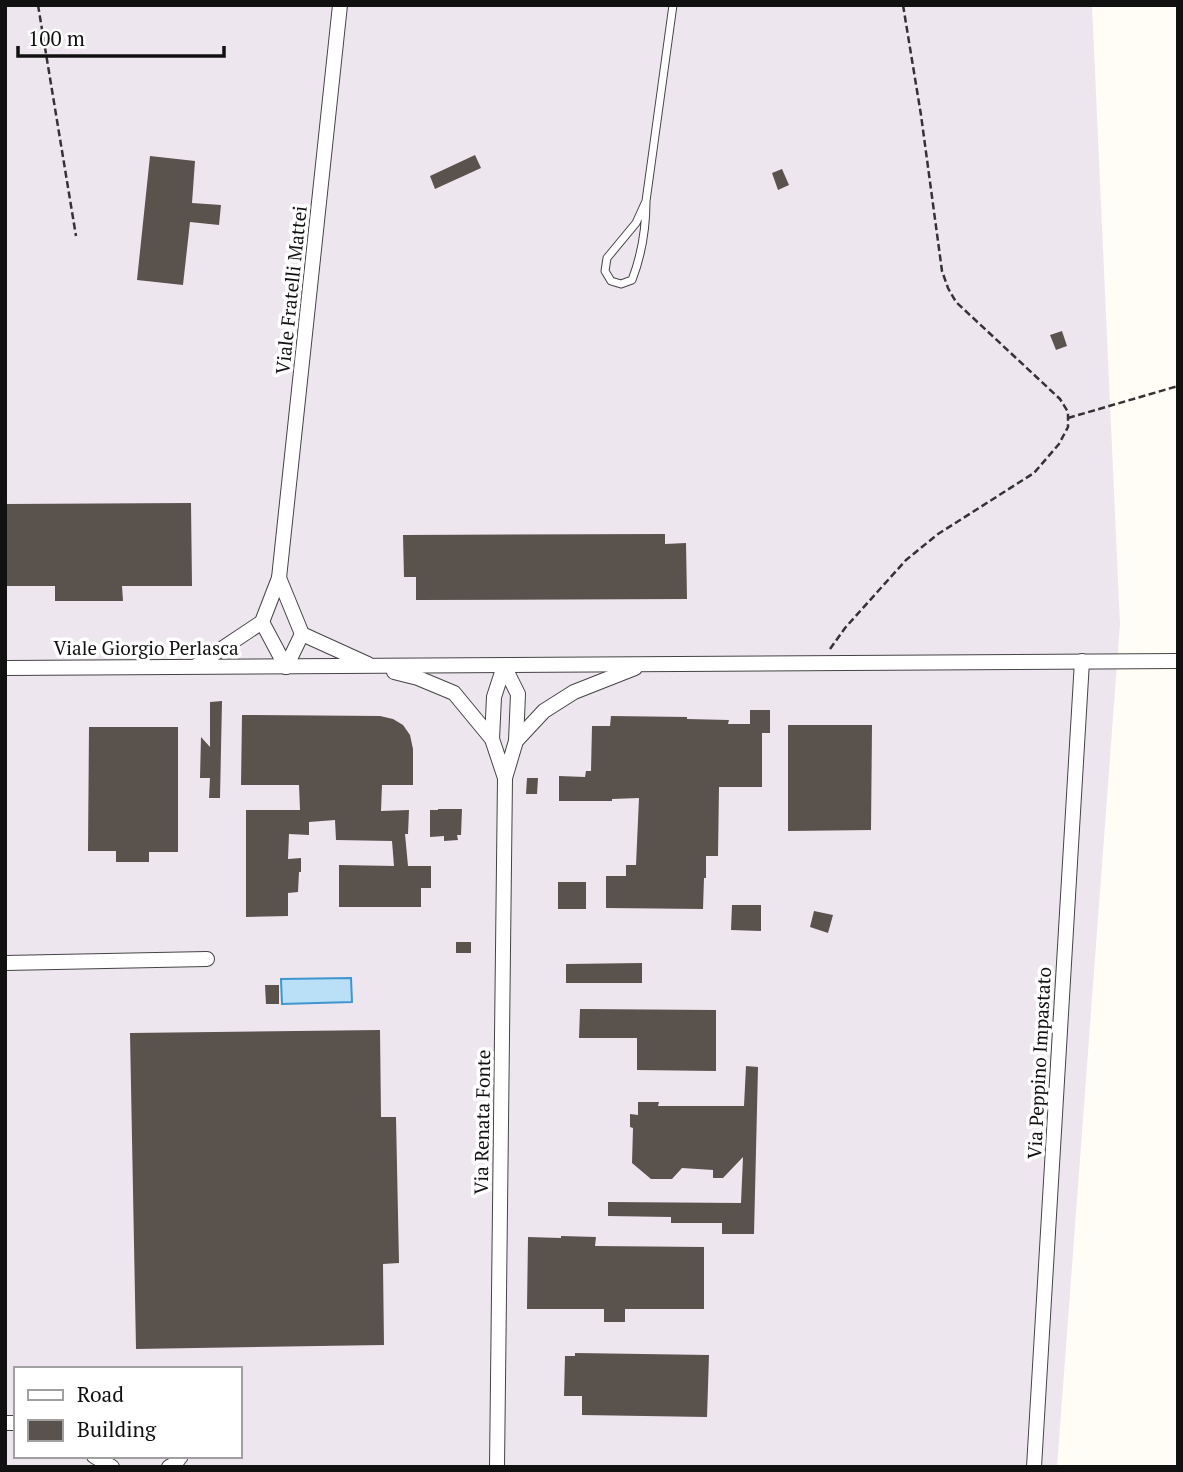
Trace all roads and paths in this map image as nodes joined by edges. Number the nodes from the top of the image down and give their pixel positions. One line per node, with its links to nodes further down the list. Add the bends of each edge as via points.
1 (38, 5): 6 (path)
2 (340, 5): 9 (street, Viale Fratelli Mattei)
3 (673, 5): 5 (lane)
4 (903, 5): 8 (path, via 948,288 956,302 1060,399)
5 (646, 201): 5 (lane, via 636,223 607,258 604,271 621,285 632,280 638,265)
6 (76, 236)
7 (1178, 386): 8 (path)
8 (1068, 418): 14 (path, via 1059,444 1034,474 938,534 906,560)
9 (279, 578): 10 (street, Viale Fratelli Mattei); 11 (street, Viale Fratelli Mattei)
10 (262, 622): 18 (street); 19 (street)
11 (302, 634): 16 (street); 19 (street)
12 (1178, 661): 13 (street, Viale Giorgio Perlasca)
13 (1082, 662): 14 (street, Viale Giorgio Perlasca); 27 (street, Via Peppino Impastato)
14 (820, 663): 15 (street, Viale Giorgio Perlasca)
15 (641, 665): 17 (street, Viale Giorgio Perlasca); 22 (street, Via Renata Fonte, via 574,692 544,711)
16 (374, 666): 17 (street, Viale Giorgio Perlasca); 19 (street, Viale Giorgio Perlasca); 21 (street, Via Renata Fonte, via 454,693)
17 (504, 666): 21 (street, Via Renata Fonte, via 494,697); 22 (street, Via Renata Fonte, via 518,694)
18 (195, 667): 19 (street, Viale Giorgio Perlasca); 20 (street, Viale Giorgio Perlasca)
19 (286, 667)
20 (5, 668)
21 (492, 739): 23 (street, Via Renata Fonte)
22 (516, 741): 23 (street, Via Renata Fonte)
23 (505, 778): 26 (street, Via Renata Fonte)
24 (207, 959): 25 (street)
25 (5, 963)
26 (497, 1467)
27 (1034, 1467)

